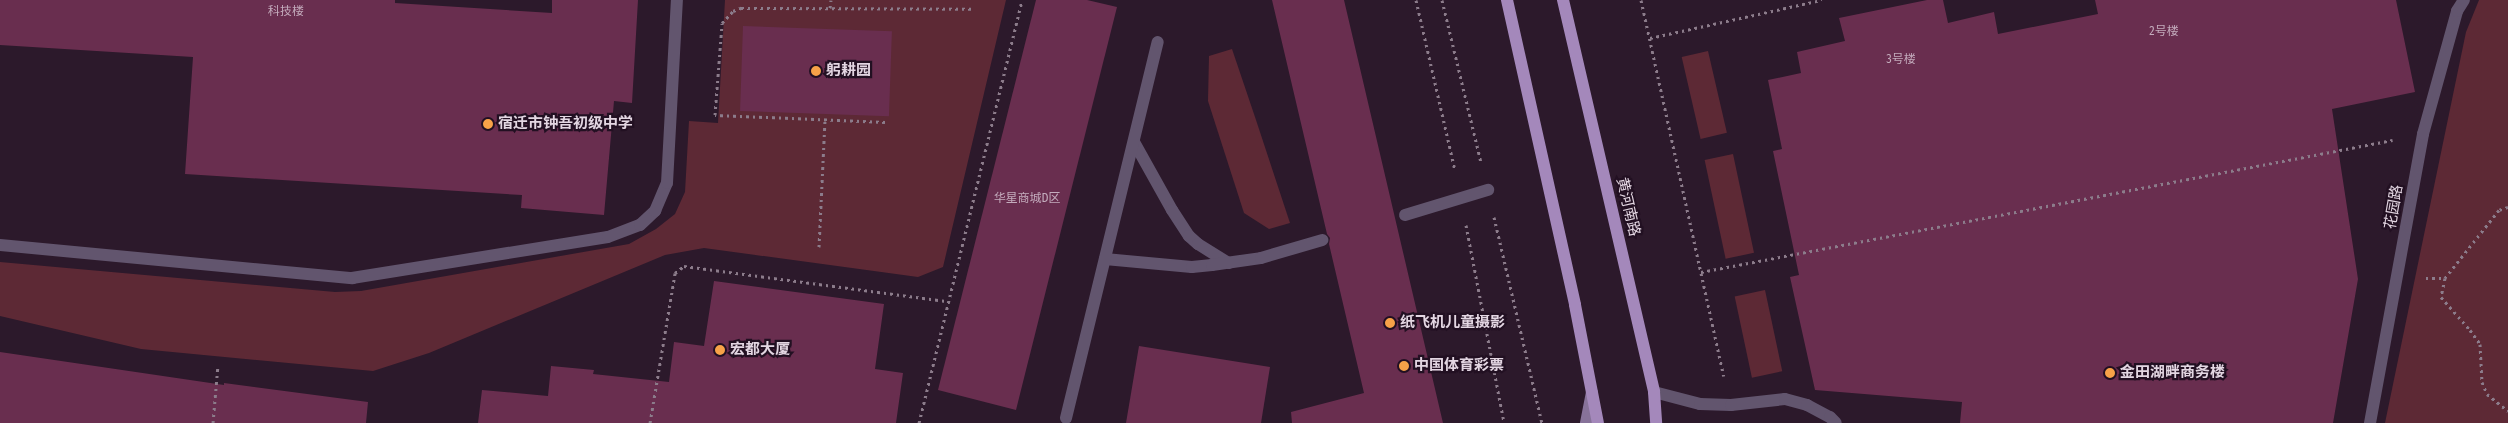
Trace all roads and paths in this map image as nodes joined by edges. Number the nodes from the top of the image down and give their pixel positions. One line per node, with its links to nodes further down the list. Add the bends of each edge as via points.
1 (677, 0): 21 (street, via 667,184 655,211 640,225 616,234 352,278)
2 (831, 0): 9 (path)
3 (1022, 0): 26 (path)
4 (1507, 0): 28 (main road)
5 (1562, 0): 29 (main road, 黄河南路)
6 (1641, 0): 11 (path)
7 (1822, 0): 11 (path)
8 (2464, 0): 15 (street, 花园路, via 2457,11)
9 (830, 8): 10 (path); 13 (path, via 741,8 733,11 720,28 715,115)
10 (972, 9)
11 (1650, 38): 25 (path)
12 (1158, 42): 16 (street)
13 (825, 120): 14 (path); 22 (path)
14 (885, 122)
15 (2424, 134): 25 (path); 41 (street, 花园路)
16 (1134, 142): 23 (street); 24 (street, via 1189,236)
17 (1488, 190): 19 (street)
18 (2508, 207): 31 (path, via 2499,210 2445,278 2442,297 2480,344 2482,382 2487,394)
19 (1405, 216)
20 (1322, 240): 24 (street, via 1261,258)
21 (0, 245)
22 (819, 247)
23 (1105, 259): 24 (street, via 1192,267); 32 (street)
24 (1229, 263)
25 (1701, 272): 30 (path)
26 (948, 300): 34 (path, via 684,266 675,273 672,283); 35 (path)
27 (218, 365): 33 (path)
28 (1592, 391): 36 (main road); 37 (main road)
29 (1654, 392): 30 (street, via 1700,404); 38 (main road, 黄河南路); 39 (main road)
30 (1731, 405): 40 (street, via 1785,399 1807,405)
31 (2508, 411)
32 (1066, 418)
33 (213, 423)
34 (650, 423)
35 (919, 423)
36 (1586, 423)
37 (1598, 423)
38 (1656, 423)
39 (1662, 423)
40 (1836, 423)
41 (2370, 423)

